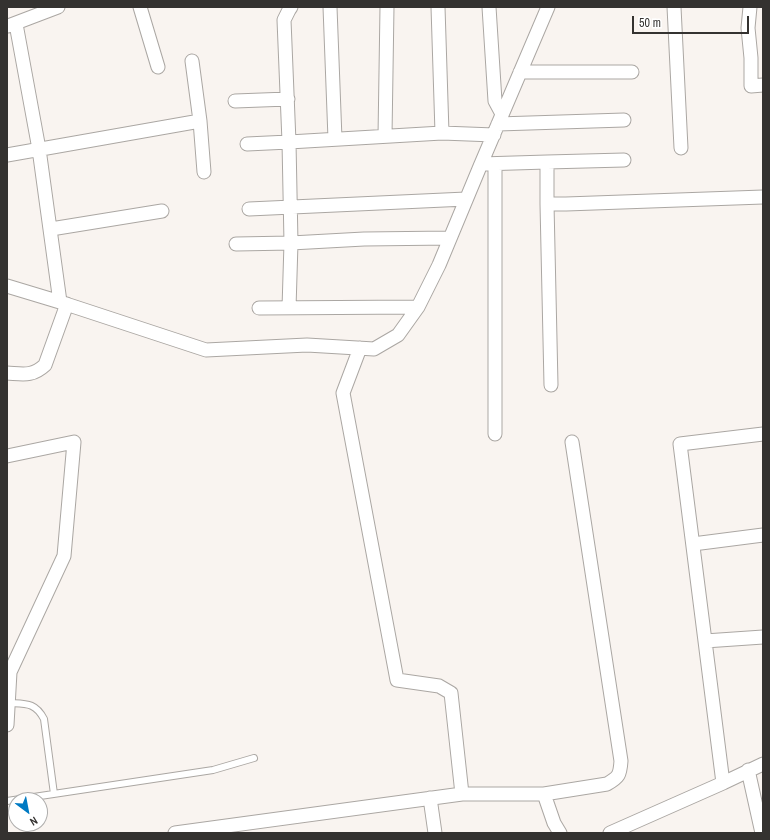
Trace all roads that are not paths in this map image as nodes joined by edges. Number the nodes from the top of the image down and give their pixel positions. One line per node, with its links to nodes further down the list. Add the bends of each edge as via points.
1 (58, 7): 11 (street)
2 (140, 7): 13 (street)
3 (291, 7): 17 (street, via 284,20)
4 (330, 7): 24 (street)
5 (386, 7): 23 (street)
6 (438, 7): 22 (street)
7 (489, 7): 21 (street)
8 (548, 7): 14 (street)
9 (674, 7): 27 (street)
10 (750, 7): 16 (street, via 748,28 751,86)
11 (11, 25): 28 (street)
12 (192, 61): 20 (street)
13 (158, 66)
14 (520, 72): 15 (street); 21 (street)
15 (632, 72)
16 (763, 85)
17 (288, 99): 18 (street); 25 (street)
18 (235, 101)
19 (624, 120): 21 (street)
20 (200, 121): 28 (street); 34 (street)
21 (498, 124): 22 (street); 32 (street)
22 (442, 133): 23 (street)
23 (385, 136): 24 (street)
24 (335, 139): 25 (street)
25 (289, 142): 26 (street); 38 (street)
26 (247, 144)
27 (681, 148)
28 (39, 149): 29 (street); 41 (street)
29 (7, 156)
30 (624, 160): 31 (street)
31 (546, 162): 33 (street); 37 (street)
32 (481, 164): 33 (street); 36 (street)
33 (495, 164): 53 (street)
34 (204, 172)
35 (763, 196): 37 (street)
36 (466, 199): 38 (street); 42 (street)
37 (547, 204): 52 (street)
38 (290, 206): 39 (street); 43 (street)
39 (249, 208)
40 (162, 210): 41 (street)
41 (51, 229): 46 (street)
42 (450, 238): 43 (street); 47 (street)
43 (291, 243): 44 (street); 49 (street)
44 (236, 244)
45 (7, 286): 46 (street)
46 (64, 303): 50 (street, via 206,350 307,345); 51 (street, via 45,365 32,374)
47 (418, 306): 49 (street); 50 (street, via 398,335 374,349)
48 (259, 308): 49 (street)
49 (289, 308)
50 (360, 348): 68 (street, via 343,393 397,680 439,686 451,693)
51 (7, 373)
52 (551, 385)
53 (495, 434)
54 (763, 434): 58 (street, via 680,444)
55 (572, 442): 69 (street, via 621,761 620,774 606,784)
56 (7, 456): 61 (street, via 74,442 64,556 10,672)
57 (763, 535): 58 (street)
58 (693, 544): 60 (street)
59 (763, 637): 60 (street)
60 (705, 642): 66 (street)
61 (8, 703): 62 (street); 67 (lane, via 28,704 39,710 44,719)
62 (7, 725)
63 (254, 758): 67 (lane, via 213,770)
64 (763, 764): 65 (street)
65 (748, 770): 66 (street); 76 (street)
66 (723, 783): 75 (street)
67 (54, 794): 71 (lane)
68 (462, 794): 69 (street); 70 (street)
69 (544, 794): 74 (street)
70 (430, 798): 72 (street); 73 (street)
71 (7, 801)
72 (175, 833)
73 (435, 833)
74 (560, 833)
75 (610, 833)
76 (762, 833)

